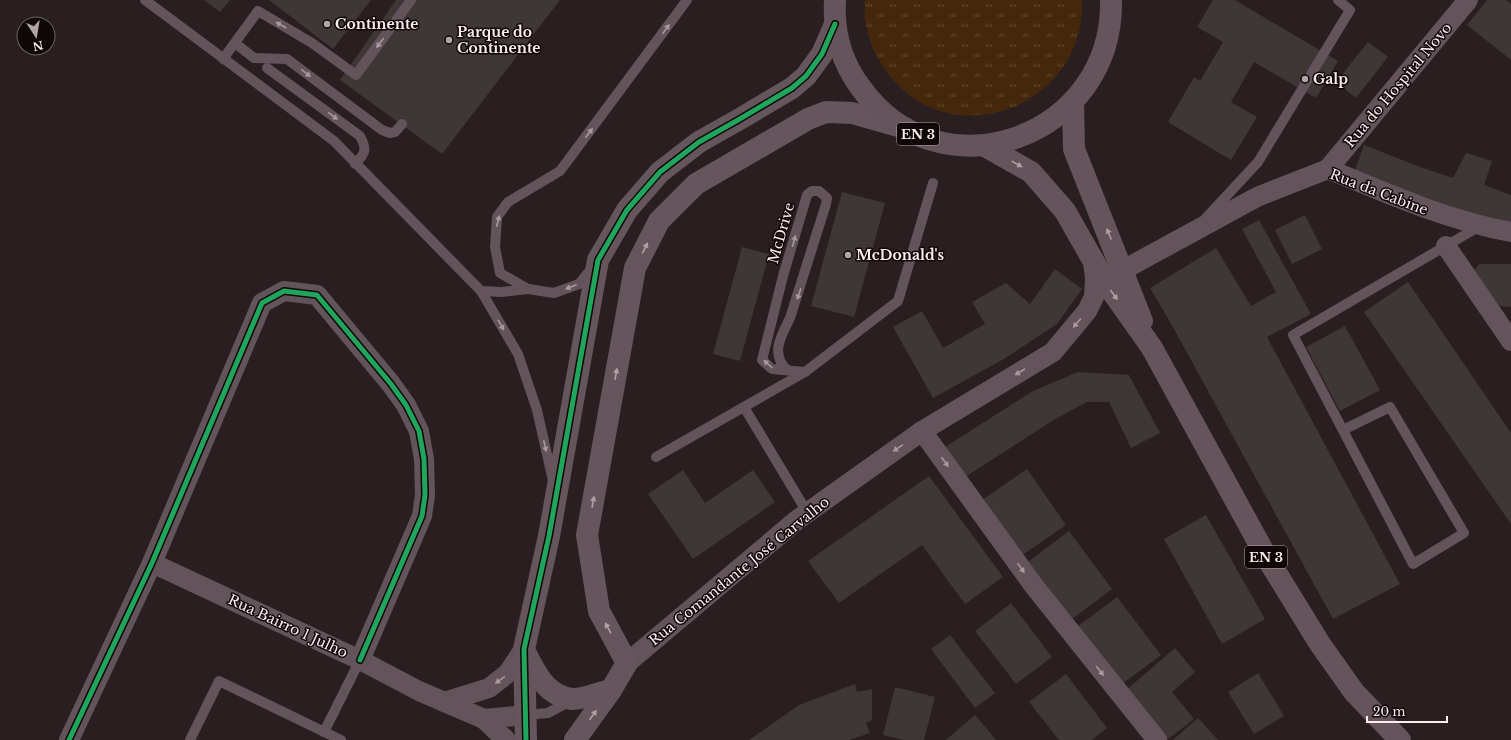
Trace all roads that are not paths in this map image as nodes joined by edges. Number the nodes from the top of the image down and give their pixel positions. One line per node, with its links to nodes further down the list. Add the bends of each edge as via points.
1 (145, 0): 10 (lane)
2 (411, 0): 9 (lane, one-way to 9, via 356,75 312,43 258,11)
3 (687, 0): 26 (lane, one-way to 3, via 500,273 495,247 497,217 508,202 560,171)
4 (835, 0): 8 (main road, EN 3)
5 (1111, 0): 12 (main road, EN 3, via 1109,32 1101,60 1088,84)
6 (1338, 0): 20 (lane, via 1350,10 1258,162)
7 (1468, 0): 17 (street, Rua do Hospital Novo)
8 (835, 24): 14 (main road, EN 3, via 839,44 854,78 879,109); 23 (street, via 822,54 806,76 792,88 699,142 660,172 627,210)
9 (235, 43): 10 (lane); 13 (lane, one-way to 13, via 254,58 287,59 382,130 395,132)
10 (223, 59): 16 (lane, via 334,142)
11 (267, 68): 16 (lane, one-way to 16, via 360,136 366,147 365,154)
12 (1073, 102): 15 (main road, EN 3, via 1056,118 1035,131 1013,139); 25 (main road, EN 3, one-way to 12, via 1074,149)
13 (402, 124)
14 (905, 128): 15 (main road, EN 3, via 942,142); 41 (street, one-way to 14, via 599,611 587,535 635,268 658,221 696,184 808,119 826,112 852,113)
15 (983, 145): 24 (main road, EN 3, one-way to 24, via 1031,172 1065,211)
16 (355, 164): 27 (lane)
17 (1328, 169): 19 (street, Rua da Cabine, via 1440,215); 20 (street, Rua da Cabine, via 1257,197)
18 (933, 183): 31 (lane, via 898,301)
19 (1480, 226): 21 (street, Rua da Cabine); 22 (lane)
20 (1194, 231): 25 (street, Rua da Cabine)
21 (1511, 232)
22 (1446, 246): 28 (street); 33 (lane, via 1293,335)
23 (598, 260): 26 (lane, one-way to 26, via 579,284 554,293); 36 (street)
24 (1094, 262): 29 (main road, EN 3, one-way to 29); 34 (street, Rua Comandante José Carvalho, one-way to 34, via 1094,297 1088,311 1053,352)
25 (1123, 270): 29 (main road, EN 3)
26 (528, 289): 27 (lane)
27 (481, 291): 36 (lane, one-way to 36, via 518,354 536,410)
28 (1511, 341)
29 (1152, 348): 55 (main road, EN 3, via 1267,558 1320,644 1354,692)
30 (788, 370): 30 (lane, McDrive, one-way to 30, via 772,369 762,360 807,195 812,190 820,191 827,198 826,204 793,311 778,348 780,364); 31 (lane, McDrive)
31 (805, 372): 32 (lane)
32 (744, 407): 35 (lane); 37 (lane)
33 (1343, 430): 33 (lane, via 1413,564 1464,533 1390,407)
34 (922, 431): 37 (street, Rua Comandante José Carvalho, one-way to 37); 54 (street, one-way to 54, via 1034,586)
35 (656, 457)
36 (556, 496): 39 (street)
37 (808, 512): 41 (street, Rua Comandante José Carvalho)
38 (152, 563): 40 (street, Rua Bairro 1 Julho); 40 (street, via 262,303 284,291 317,295 406,405 419,431 424,459 422,516); 48 (street)
39 (524, 649): 43 (street, via 538,678 551,692); 44 (street, one-way to 44, via 508,673 489,688); 45 (street)
40 (360, 660): 44 (street, Rua Bairro 1 Julho); 47 (lane)
41 (627, 663): 42 (street, Rua Comandante José Carvalho)
42 (611, 690): 43 (street); 53 (street, Rua Comandante José Carvalho, one-way to 42)
43 (572, 700): 45 (lane, via 548,713)
44 (444, 702): 46 (street, Rua Bairro 1 Julho)
45 (526, 715): 46 (street); 52 (street)
46 (484, 719): 51 (street)
47 (324, 732): 49 (lane, via 219,681); 50 (lane)
48 (69, 740)
49 (190, 740)
50 (341, 740)
51 (506, 740)
52 (526, 740)
53 (575, 740)
54 (1157, 740)
55 (1398, 740)

